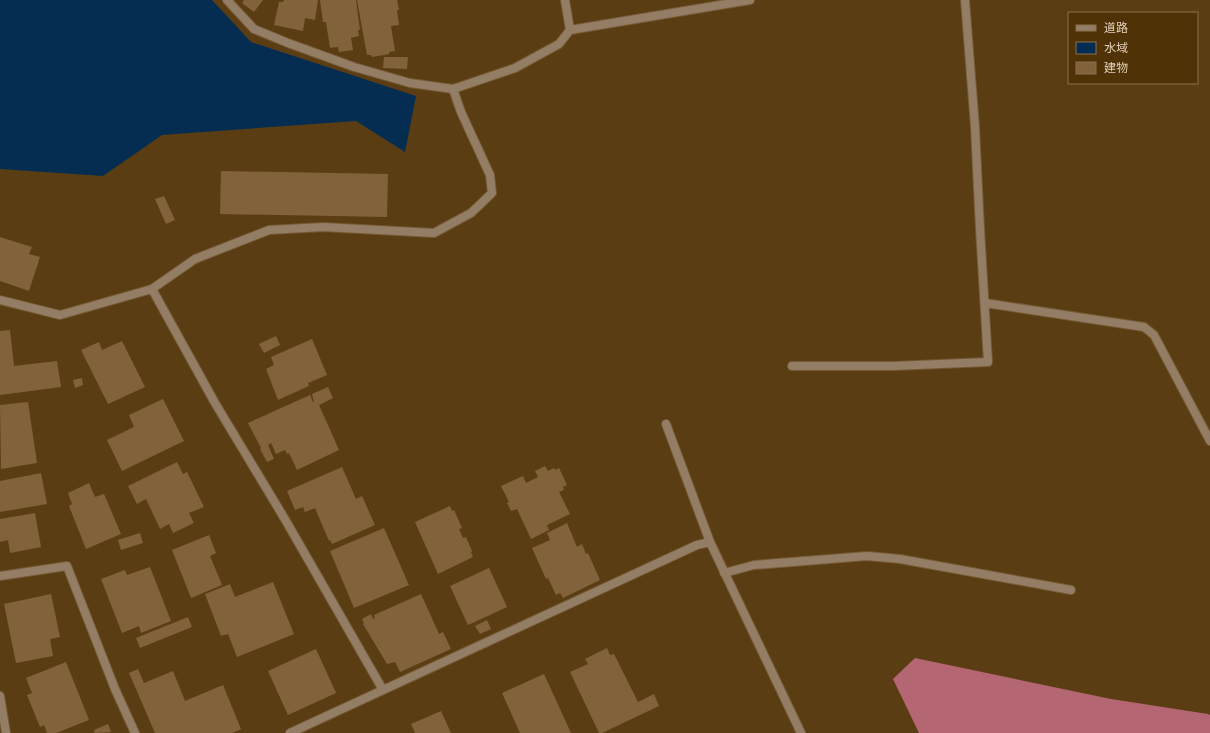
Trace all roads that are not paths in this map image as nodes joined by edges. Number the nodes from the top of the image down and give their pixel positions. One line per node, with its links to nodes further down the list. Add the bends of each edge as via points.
1 (228, 0): 6 (street, via 254,29 288,43 354,67 410,83)
2 (565, 0): 5 (street)
3 (750, 0): 5 (street)
4 (964, 0): 9 (street, via 975,127)
5 (570, 30): 6 (street, via 559,44 515,68)
6 (453, 89): 7 (street, via 490,175 492,193 471,213 434,233 323,227 269,230 195,260)
7 (152, 289): 8 (street, via 60,315); 17 (street, via 215,403)
8 (0, 300)
9 (985, 303): 10 (street, via 988,362 893,366); 12 (street, via 1144,327 1154,335)
10 (792, 366)
11 (666, 424): 13 (street)
12 (1210, 441)
13 (710, 542): 14 (street); 17 (street, via 690,548)
14 (724, 572): 16 (street, via 754,565 867,556 900,559); 22 (street)
15 (0, 576): 20 (street, via 67,566)
16 (1071, 590)
17 (383, 690): 21 (street)
18 (0, 696): 19 (street)
19 (6, 733)
20 (135, 733)
21 (290, 733)
22 (801, 733)

